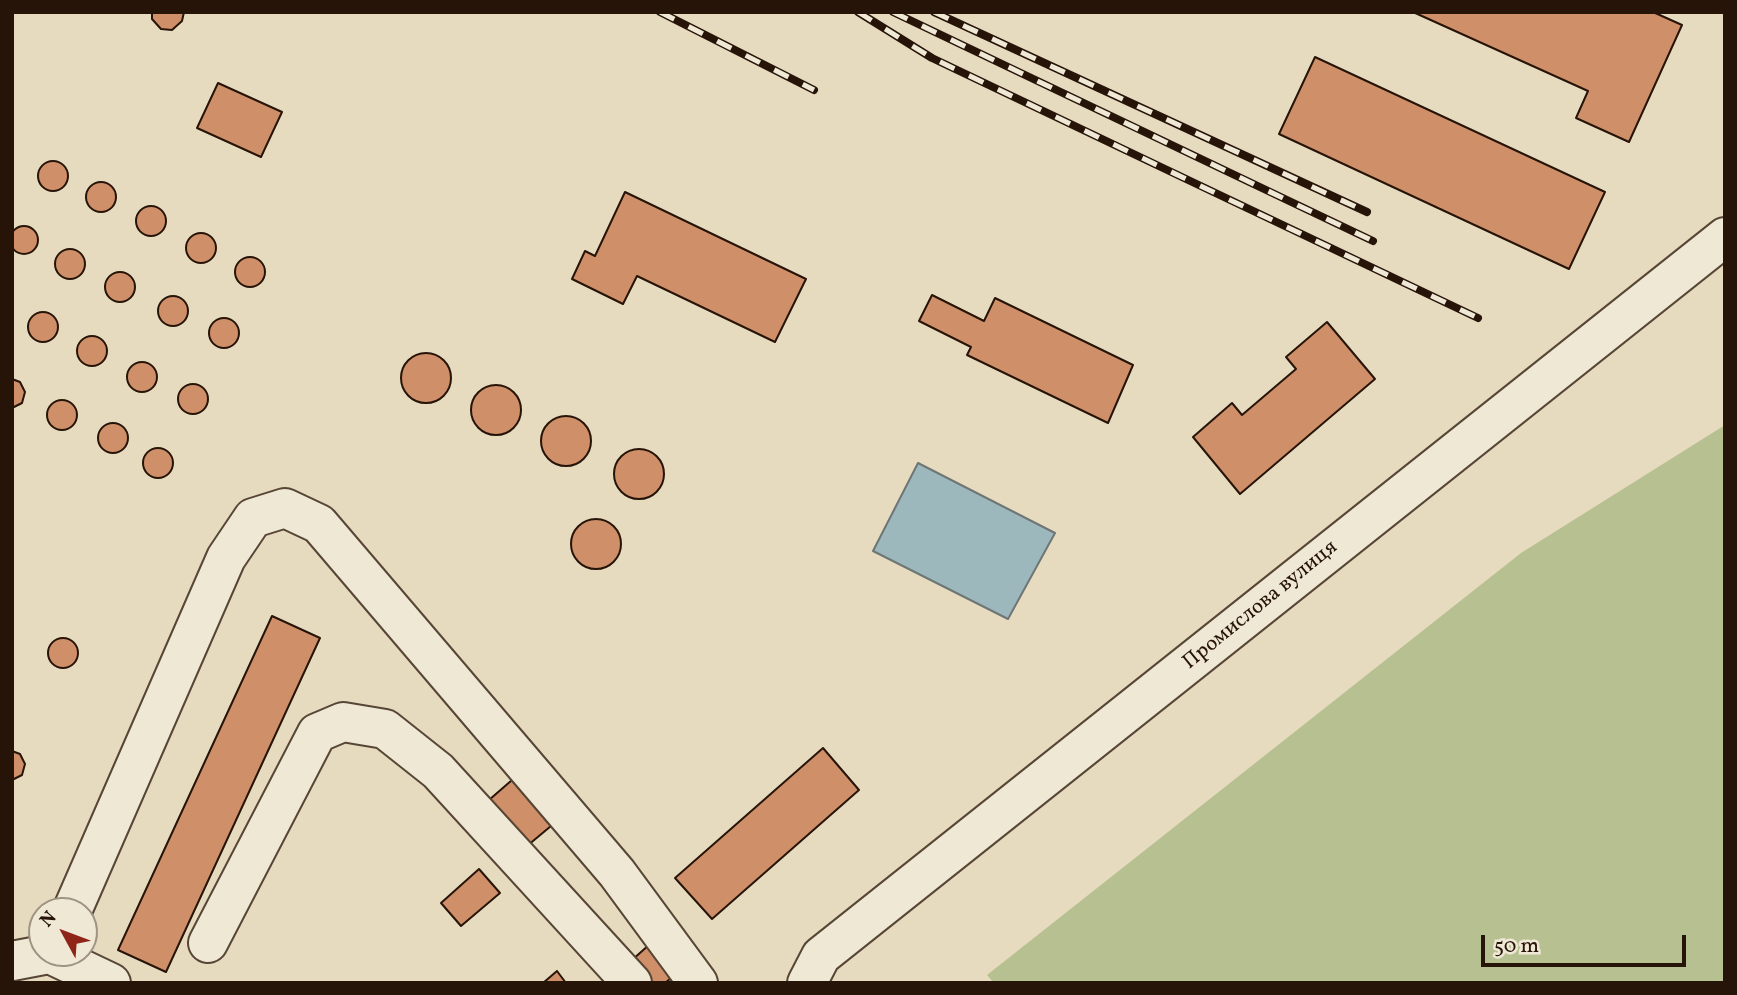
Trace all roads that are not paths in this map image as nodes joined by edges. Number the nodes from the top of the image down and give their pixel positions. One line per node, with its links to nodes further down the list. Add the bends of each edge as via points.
1 (1725, 237): 10 (street, Промислова вулиця, via 821,956)
2 (78, 897): 9 (street, via 226,558 253,518 285,508 319,524 617,873)
3 (12, 936): 4 (street)
4 (28, 943)
5 (208, 943): 8 (street, via 317,733 343,722 385,729 438,771)
6 (78, 967): 7 (street)
7 (111, 983)
8 (632, 983)
9 (698, 983)
10 (807, 983)

